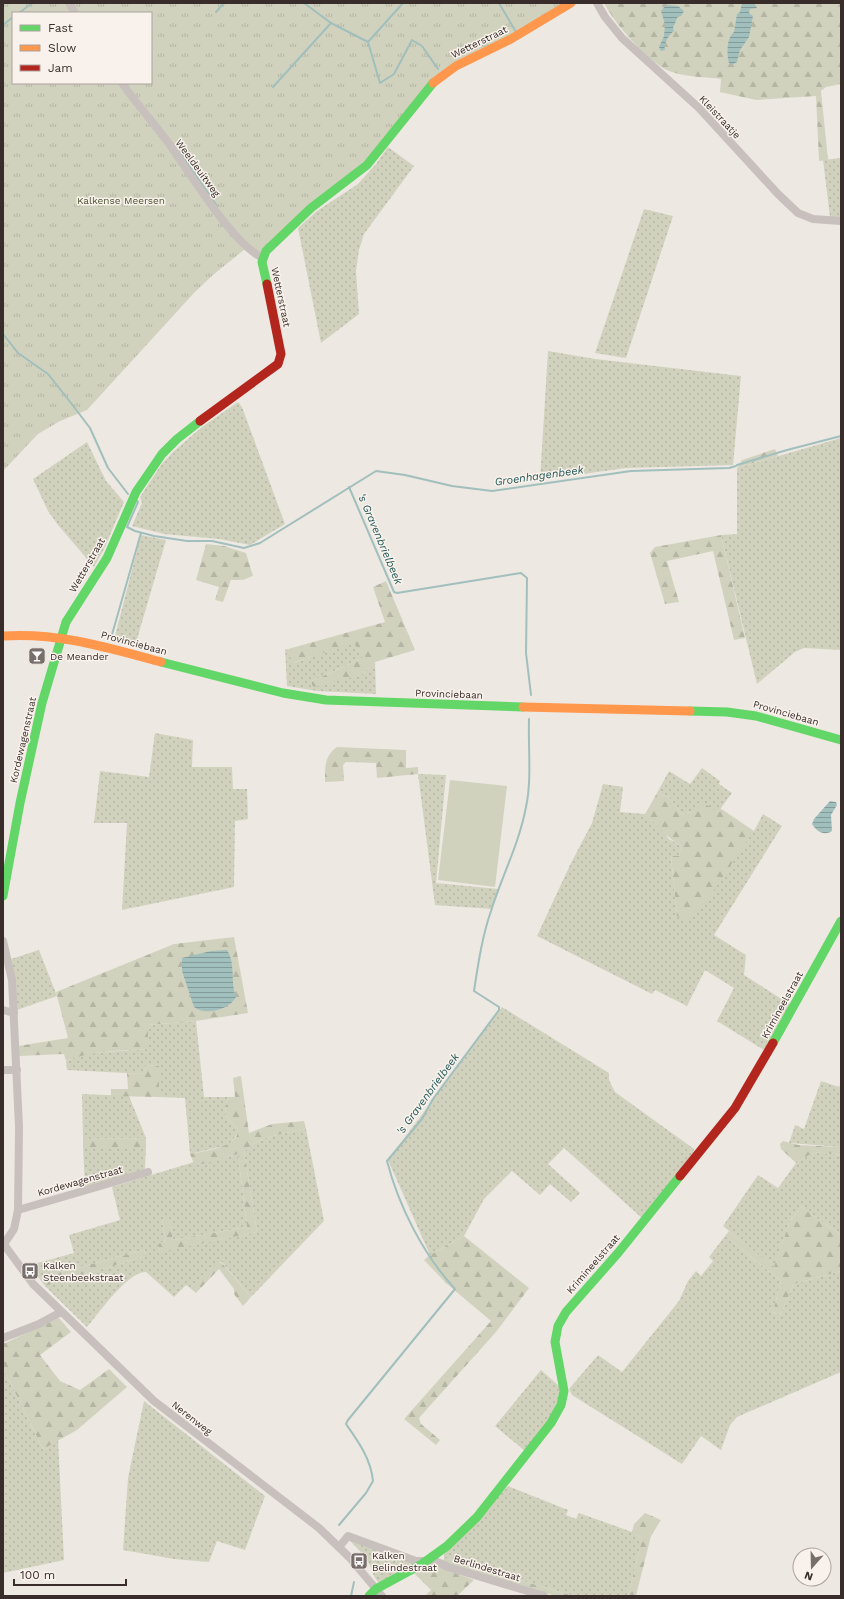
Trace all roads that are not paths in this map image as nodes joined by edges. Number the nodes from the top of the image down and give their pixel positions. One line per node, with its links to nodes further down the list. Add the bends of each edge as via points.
1 (69, 3): 4 (street)
2 (571, 3): 7 (street, Wetterstraat, via 436,79 367,165 311,208 266,251)
3 (597, 3): 6 (street, Kleistraatje, via 622,38 699,108 798,213 813,219)
4 (74, 12)
5 (123, 84): 7 (street, Weeldeuitweg, via 233,232 254,254)
6 (841, 221)
7 (263, 258): 9 (street, Wetterstraat, via 281,354 278,364 205,417 162,454 136,492 107,558 66,622)
8 (3, 636): 9 (street, Provinciebaan)
9 (61, 637): 10 (street, Provinciebaan, via 303,697 364,703 727,712 774,720); 11 (street, Kordewagenstraat, via 42,703)
10 (841, 740)
11 (3, 896)
12 (841, 921): 24 (street, Krimineelstraat, via 736,1108 618,1254 566,1312 558,1326 555,1342 564,1391 561,1405 551,1423 477,1517 447,1546)
13 (3, 941): 15 (street, via 12,980)
14 (3, 1010): 15 (street)
15 (14, 1013): 17 (street)
16 (3, 1070): 17 (street)
17 (17, 1070): 19 (street)
18 (148, 1172): 19 (street, Kordewagenstraat)
19 (18, 1210): 20 (street, via 14,1230)
20 (4, 1244): 21 (street, Nerenweg, via 33,1284)
21 (61, 1312): 22 (street); 23 (street, Nerenweg, via 154,1401 319,1528)
22 (3, 1338)
23 (339, 1547): 24 (street, Berlindestraat, via 348,1536 416,1561); 25 (street, Nerenweg)
24 (427, 1560): 25 (street, Krimineelstraat); 27 (street, Berlindestraat)
25 (379, 1593): 26 (street, Krimineelstraat)
26 (369, 1596)
27 (544, 1596)

